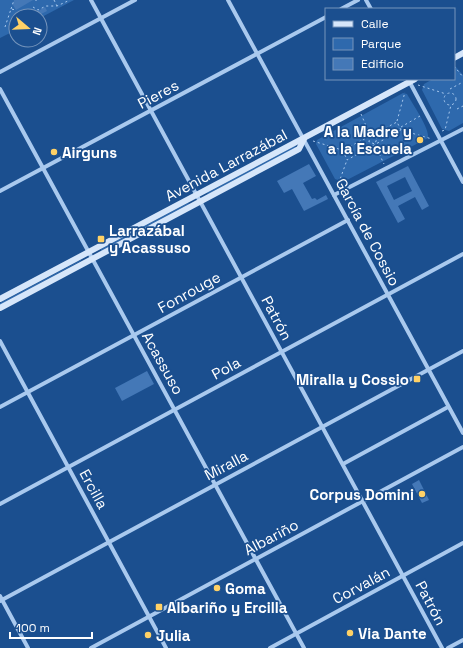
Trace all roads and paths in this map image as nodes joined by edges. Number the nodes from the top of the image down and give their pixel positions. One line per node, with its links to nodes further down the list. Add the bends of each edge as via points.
1 (54, 0): 7 (path)
2 (69, 0): 7 (path)
3 (91, 0): 11 (street, Patrón)
4 (135, 0): 11 (street)
5 (228, 0): 14 (street, García de Cossio)
6 (358, 0): 9 (street)
7 (57, 6): 8 (path, via 46,6 38,10)
8 (33, 7)
9 (343, 8)
10 (8, 18): 13 (path)
11 (101, 18): 16 (street); 29 (street, Patrón)
12 (325, 18): 14 (street, Pieres)
13 (5, 26)
14 (257, 54): 29 (street, Pieres); 41 (street, García de Cossio)
15 (455, 67): 17 (path)
16 (0, 72)
17 (463, 77)
18 (411, 80): 23 (path); 27 (street); 33 (path, via 404,94); 37 (street)
19 (463, 82): 21 (path)
20 (0, 89): 47 (street, Acassuso)
21 (450, 89)
22 (445, 92): 23 (path)
23 (442, 94): 24 (path)
24 (446, 94): 25 (path, via 444,102); 25 (path, via 456,96)
25 (451, 105): 31 (path)
26 (463, 106): 28 (path)
27 (358, 109): 38 (path); 39 (street)
28 (457, 109)
29 (150, 111): 47 (street, Pieres); 52 (street, Patrón)
30 (452, 112): 31 (path)
31 (449, 114): 37 (path, via 445,130)
32 (420, 116): 34 (path)
33 (397, 122): 34 (path); 38 (path)
34 (400, 127): 36 (path)
35 (463, 129): 42 (street)
36 (401, 130): 40 (path); 43 (path)
37 (436, 134): 40 (path); 42 (street)
38 (370, 135): 43 (path, via 369,142); 43 (path, via 377,138); 45 (path)
39 (310, 136): 41 (street); 45 (path, via 313,142)
40 (432, 138): 44 (path)
41 (304, 139): 52 (street, Avenida Larrazábal); 53 (street, García de Cossio); 54 (street, Avenida Larrazábal, via 299,149)
42 (440, 141): 44 (street); 49 (street)
43 (375, 144): 46 (path); 48 (path)
44 (434, 144): 48 (street)
45 (342, 150): 46 (path)
46 (347, 160): 51 (path, via 338,185)
47 (43, 168): 50 (street, Pieres); 57 (street, Acassuso)
48 (386, 169): 51 (street)
49 (463, 182)
50 (0, 191)
51 (341, 192): 53 (street)
52 (196, 195): 54 (street, Patrón); 57 (street, Avenida Larrazábal)
53 (334, 195): 55 (street, García de Cossio)
54 (200, 202): 57 (street, Avenida Larrazábal); 58 (street, Patrón)
55 (348, 220): 58 (street, Fonrouge); 59 (street, García de Cossio)
56 (463, 254): 59 (street, Pola)
57 (91, 255): 60 (street, Avenida Larrazábal); 61 (street, Avenida Larrazábal); 62 (street, Acassuso)
58 (241, 277): 62 (street, Fonrouge); 65 (street, Patrón)
59 (388, 295): 65 (street, Pola); 66 (street, García de Cossio)
60 (0, 300)
61 (0, 308)
62 (134, 335): 67 (street, Fonrouge); 70 (street, Acassuso)
63 (0, 341): 67 (street, Ercilla)
64 (463, 351): 66 (street, Miralla)
65 (281, 352): 70 (street, Pola); 71 (street, Patrón)
66 (429, 370): 68 (street, García de Cossio); 71 (street, Miralla)
67 (28, 393): 69 (street, Fonrouge); 75 (street, Ercilla)
68 (448, 407): 72 (street, García de Cossio); 74 (street)
69 (0, 408)
70 (175, 409): 75 (street, Pola); 76 (street, Acassuso)
71 (322, 427): 74 (street, Patrón); 76 (street, Miralla)
72 (463, 433)
73 (463, 447): 77 (street, Albariño)
74 (342, 464): 77 (street, Patrón)
75 (68, 467): 78 (street, Pola); 79 (street, Ercilla)
76 (215, 484): 79 (street, Miralla); 81 (street, Acassuso)
77 (362, 501): 81 (street, Albariño); 82 (street, Patrón)
78 (0, 504)
79 (109, 542): 83 (street, Miralla); 84 (street, Ercilla)
80 (463, 543): 82 (street, Corvalán)
81 (255, 559): 84 (street, Albariño); 85 (street, Acassuso)
82 (403, 576): 85 (street, Corvalán); 92 (street, Patrón)
83 (1, 599): 87 (street)
84 (149, 616): 88 (street, Albariño); 89 (street, Ercilla)
85 (296, 634): 90 (street, Corvalán); 91 (street, Acassuso)
86 (463, 640): 93 (street)
87 (28, 648)
88 (91, 648)
89 (166, 648)
90 (270, 648)
91 (304, 648)
92 (442, 648)
93 (448, 648)

